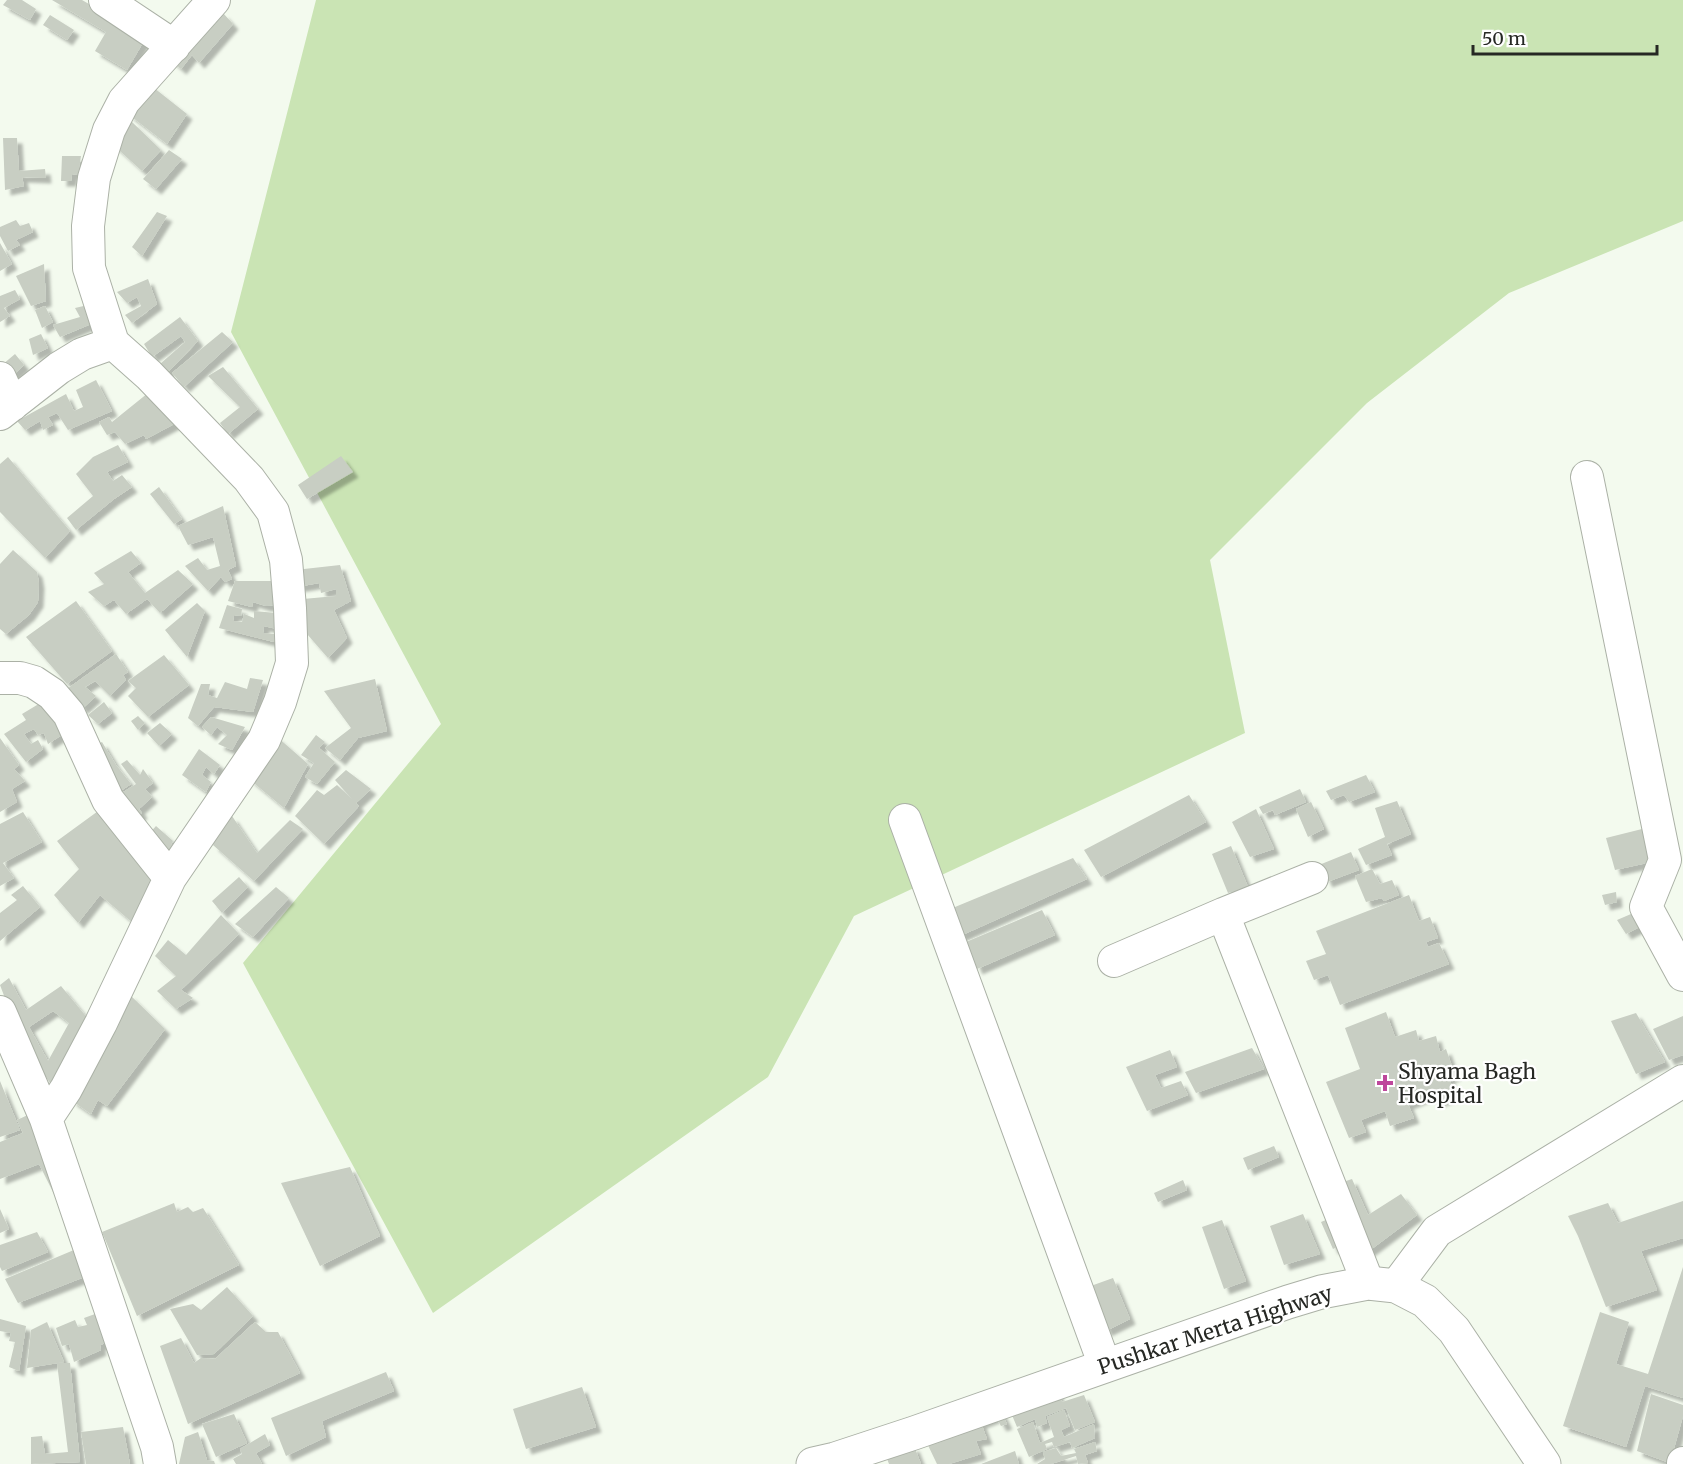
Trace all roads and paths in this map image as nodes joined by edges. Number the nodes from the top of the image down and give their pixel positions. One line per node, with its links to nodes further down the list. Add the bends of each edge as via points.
1 (105, 0): 3 (street)
2 (214, 0): 3 (street)
3 (174, 46): 4 (street, via 124,101 109,130 94,178 88,226 89,268)
4 (113, 343): 5 (street, via 82,354); 9 (street, via 249,479 273,513 287,569 292,663 280,702 264,740)
5 (4, 399)
6 (1587, 477): 13 (street, via 1665,860 1646,907)
7 (0, 678): 9 (street, via 34,682 52,694 69,714 108,800)
8 (905, 820): 18 (street)
9 (170, 878): 16 (street, via 101,1023)
10 (1312, 878): 11 (street)
11 (1222, 914): 12 (street); 17 (street)
12 (1114, 961)
13 (1683, 975)
14 (0, 1012): 16 (street)
15 (1683, 1081): 17 (street, via 1437,1231)
16 (46, 1119): 19 (street)
17 (1382, 1285): 18 (highway, Pushkar Merta Highway, via 1321,1292); 21 (highway, via 1425,1301 1454,1330)
18 (1105, 1366): 20 (highway, Pushkar Merta Highway)
19 (160, 1464)
20 (813, 1464)
21 (1544, 1464)

